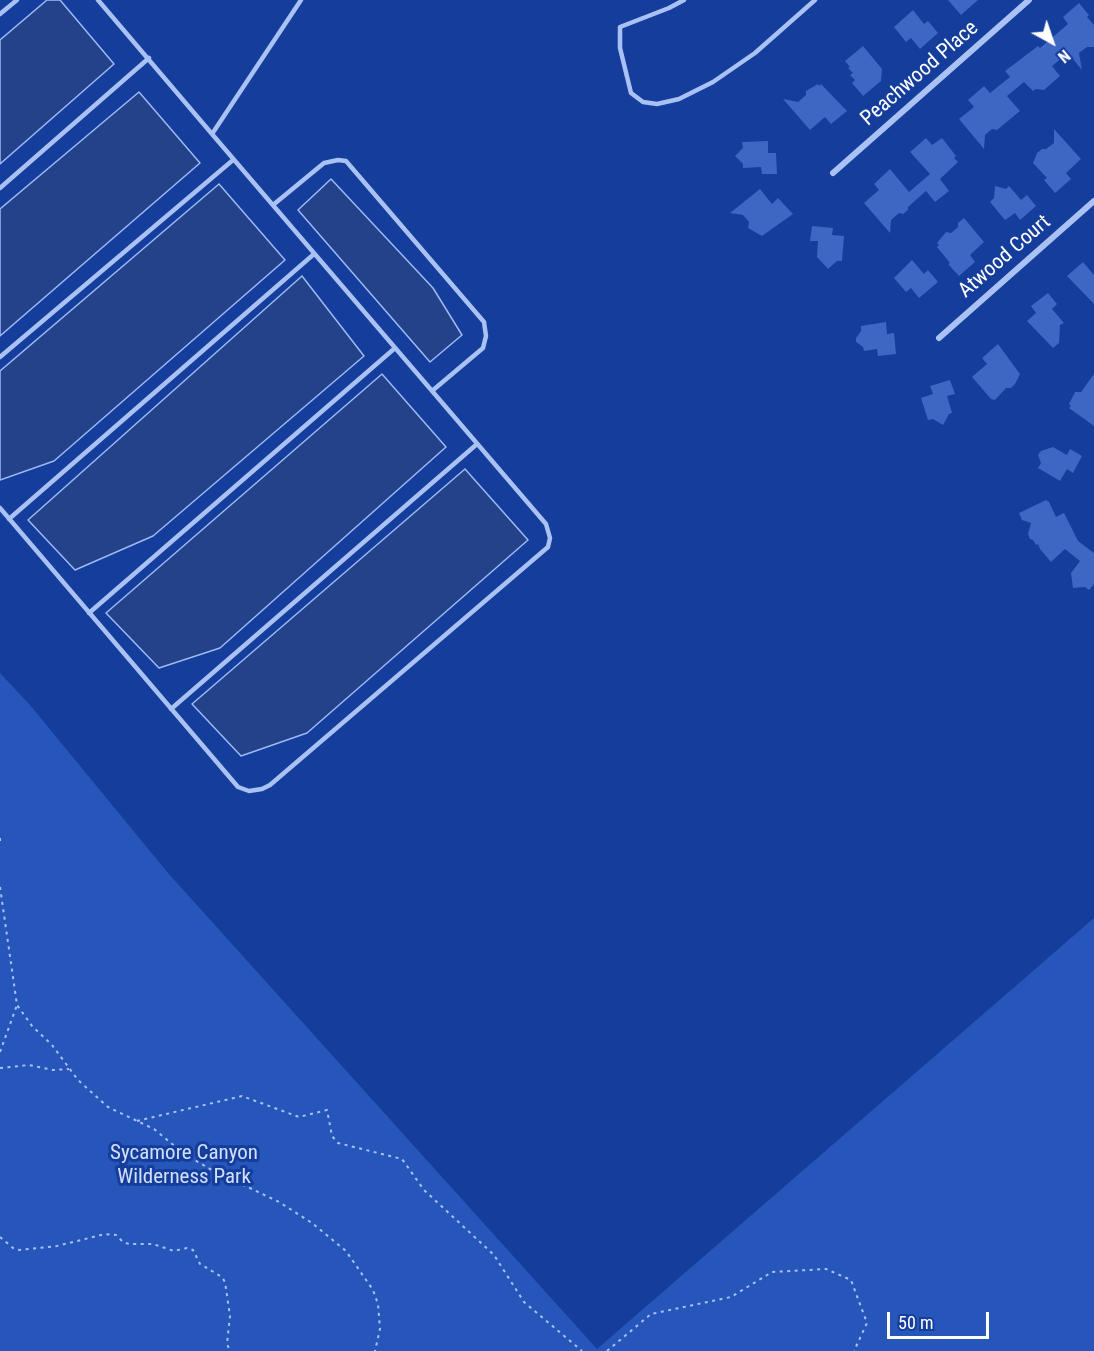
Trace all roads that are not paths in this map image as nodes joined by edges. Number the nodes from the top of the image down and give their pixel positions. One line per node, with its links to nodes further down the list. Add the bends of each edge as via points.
1 (17, 0): 7 (lane)
2 (98, 0): 8 (lane)
3 (301, 0): 9 (lane)
4 (684, 0): 5 (lane, via 620,27 620,48 631,93 644,102 657,104 679,99 712,82 755,53)
5 (815, 0)
6 (1029, 0): 11 (street, Peachwood Place)
7 (0, 15)
8 (149, 58): 9 (lane); 12 (lane)
9 (212, 134): 10 (lane)
10 (233, 160): 14 (lane); 18 (lane)
11 (832, 173)
12 (0, 188)
13 (1094, 201): 16 (street, Atwood Court)
14 (273, 205): 15 (lane); 19 (lane, via 324,163 346,161 484,322 483,348)
15 (314, 254): 17 (lane); 22 (lane)
16 (939, 338)
17 (395, 348): 19 (lane); 23 (lane)
18 (0, 357)
19 (432, 391): 20 (lane)
20 (477, 444): 24 (lane); 24 (lane, via 546,524 550,542 540,555 262,789 238,787)
21 (0, 508): 22 (lane)
22 (9, 519): 23 (lane)
23 (89, 613): 24 (lane)
24 (171, 709)

